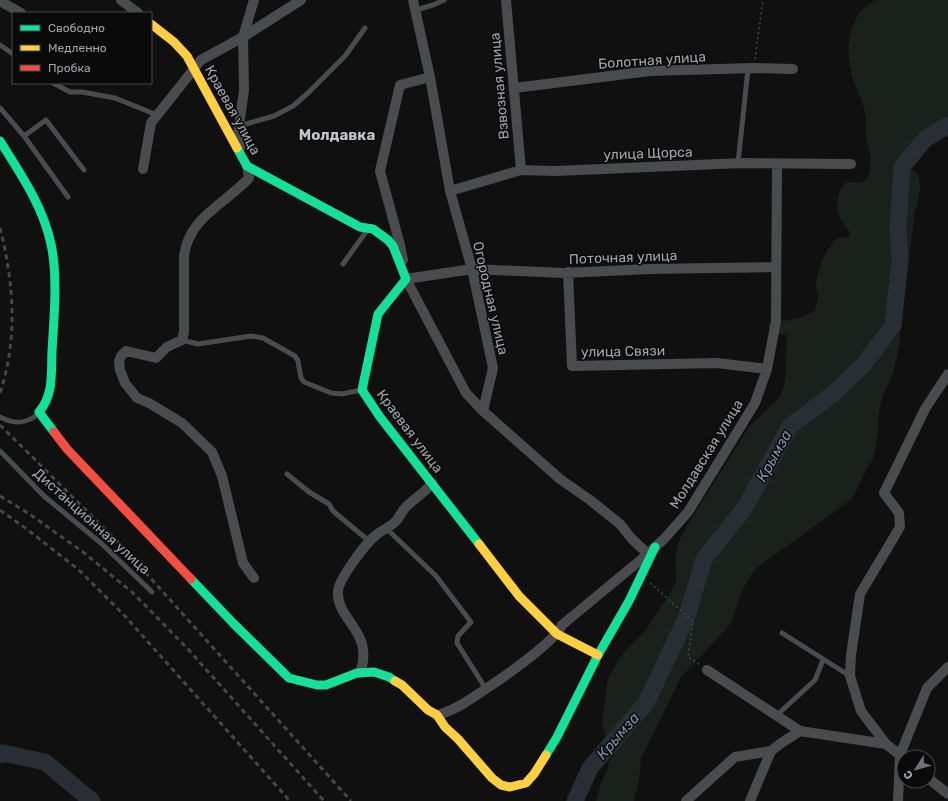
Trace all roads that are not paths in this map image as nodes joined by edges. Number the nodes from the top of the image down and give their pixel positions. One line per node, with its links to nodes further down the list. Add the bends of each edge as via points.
1 (121, 0): 9 (street)
2 (254, 0): 12 (street)
3 (301, 0): 12 (street)
4 (444, 0): 7 (lane, via 433,5)
5 (506, 0): 20 (street, Взвозная улица)
6 (0, 1): 8 (street)
7 (415, 5): 18 (street, Огородная улица)
8 (19, 12)
9 (137, 12)
10 (152, 25): 16 (street, Краевая улица, via 174,42 187,56)
11 (365, 28): 23 (lane, via 345,56 293,106 274,116)
12 (244, 37): 16 (street, via 201,60); 23 (street, via 244,90)
13 (0, 45): 14 (lane)
14 (12, 53)
15 (751, 68): 17 (street, Болотная улица); 20 (street, Болотная улица, via 650,71); 27 (lane)
16 (194, 69): 22 (street); 26 (street, Краевая улица)
17 (793, 69)
18 (430, 76): 34 (street, Огородная улица); 41 (street, via 400,85 380,171 400,245)
19 (55, 84): 22 (lane, via 70,92 115,98)
20 (514, 88): 33 (street, Взвозная улица)
21 (0, 108): 24 (lane)
22 (158, 115): 31 (street, via 151,123)
23 (239, 126): 26 (street)
24 (24, 136): 32 (lane, via 46,120); 35 (lane)
25 (0, 141): 47 (street, via 38,208 54,263 54,335 50,388 45,407)
26 (241, 154): 30 (street, Краевая улица)
27 (738, 164): 28 (street, улица Щорса); 33 (street, улица Щорса)
28 (776, 164): 29 (street, улица Щорса); 38 (street, Молдавская улица)
29 (851, 164)
30 (247, 166): 36 (street, Краевая улица, via 360,227); 42 (street, via 249,178 200,220 185,245)
31 (143, 169)
32 (84, 170)
33 (521, 170): 34 (street, улица Щорса)
34 (450, 191): 39 (street, Огородная улица)
35 (68, 197)
36 (369, 228): 37 (lane); 41 (street, Краевая улица, via 393,246)
37 (343, 264)
38 (776, 267): 40 (street, Поточная улица); 43 (street, Молдавская улица, via 776,322)
39 (472, 269): 40 (street, Поточная улица); 41 (street, Поточная улица); 46 (street, Огородная улица, via 493,368)
40 (568, 272): 43 (street, улица Связи, via 572,366 717,363)
41 (406, 280): 45 (street, Краевая улица, via 378,314); 46 (street, via 466,393)
42 (182, 340): 45 (lane, via 198,344 251,336 263,338 295,356 304,382 331,393 342,394); 55 (street, via 167,347 156,358 126,352 119,360 120,370 125,383 137,398 182,423 212,452 222,476 243,563)
43 (767, 369): 54 (street, Молдавская улица, via 755,402 688,512)
44 (948, 374): 64 (street, via 925,409 884,493 899,513 900,527 860,594)
45 (362, 390): 51 (street, Краевая улица)
46 (483, 411): 54 (street, via 560,479 620,524 631,538)
47 (39, 412): 48 (lane, via 23,423); 63 (street, via 67,449 289,678 326,685)
48 (0, 417)
49 (0, 451): 56 (lane, Дистанционная улица, via 44,496 102,544)
50 (287, 474): 53 (lane, via 329,504 333,511)
51 (432, 483): 52 (street); 58 (street, Краевая улица, via 519,596)
52 (387, 529): 53 (street); 65 (lane, via 436,576 471,622 458,636 457,643)
53 (369, 541): 63 (street, via 342,580 338,591 340,604 360,637 364,650 364,663)
54 (651, 550): 58 (street, Молдавская улица, via 562,625); 59 (street, via 642,577)
55 (254, 578)
56 (152, 592)
57 (782, 633): 60 (lane)
58 (556, 634): 59 (street, Краевая улица); 65 (street, Молдавская улица, via 522,664)
59 (598, 655): 66 (street, via 557,737 534,774 526,783 518,786 501,785 492,778)
60 (824, 660): 64 (lane); 67 (lane, via 814,680)
61 (948, 667): 70 (street, via 928,688)
62 (707, 670): 67 (street)
63 (360, 672): 66 (street, via 374,672 389,677)
64 (850, 676): 69 (street, via 861,712)
65 (486, 689): 66 (street, Молдавская улица)
66 (437, 715)
67 (776, 716): 68 (street)
68 (800, 731): 69 (street); 71 (street)
69 (886, 744): 72 (street)
70 (905, 749)
71 (771, 751): 76 (street, via 735,757); 77 (street)
72 (896, 752)
73 (936, 784): 75 (street)
74 (899, 789): 78 (street)
75 (948, 794)
76 (686, 801)
77 (750, 801)
78 (898, 801)

